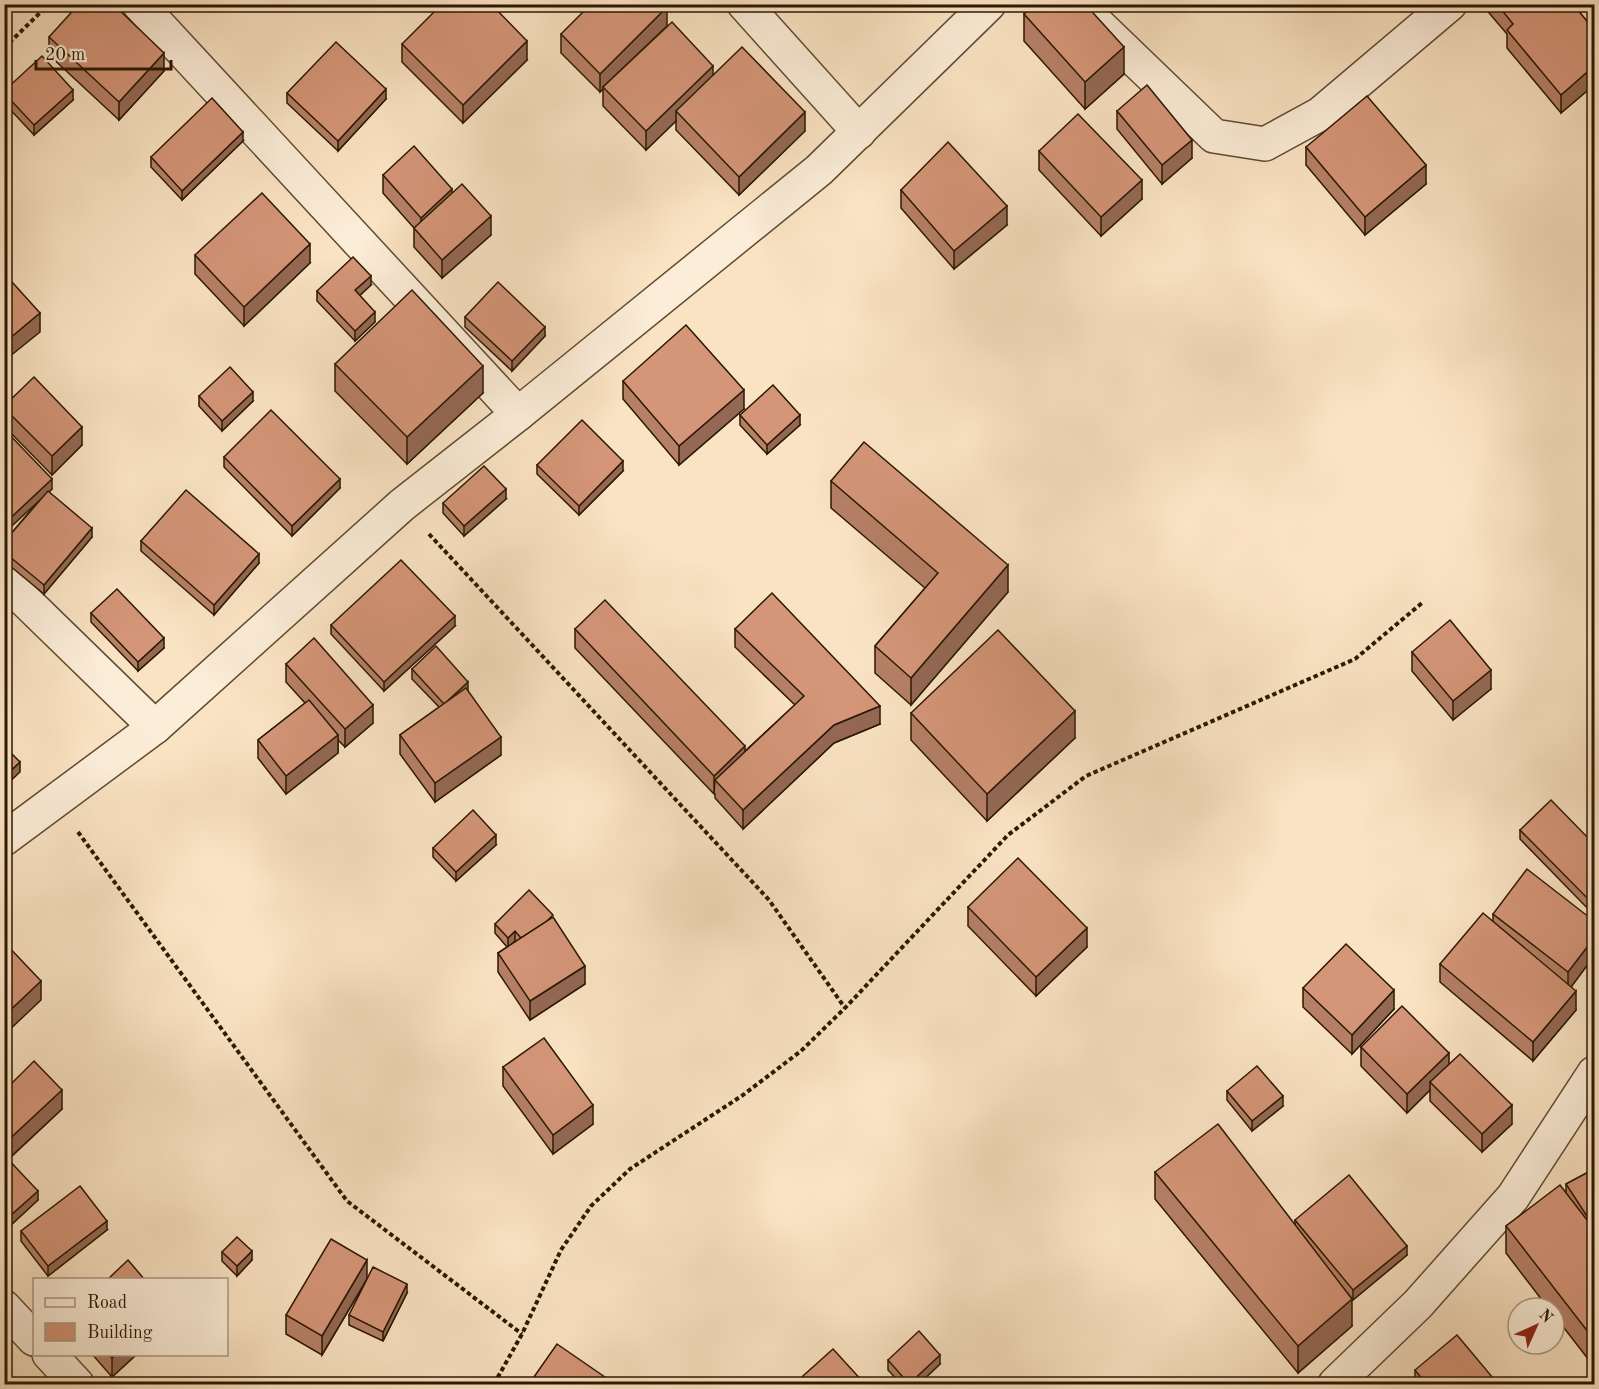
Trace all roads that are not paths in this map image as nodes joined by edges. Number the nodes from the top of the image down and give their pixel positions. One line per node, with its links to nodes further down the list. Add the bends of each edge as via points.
1 (140, 4): 7 (street)
2 (744, 4): 6 (street)
3 (988, 4): 6 (street)
4 (1077, 4): 5 (street, via 1214,136 1265,144 1320,114)
5 (1450, 4)
6 (859, 132): 7 (street, via 819,170)
7 (518, 414): 9 (street, via 402,505)
8 (4, 580): 9 (street)
9 (155, 727): 10 (street)
10 (4, 839)
11 (1594, 1073): 16 (street, via 1513,1197 1418,1304)
12 (4, 1307): 13 (street)
13 (33, 1338)
14 (51, 1356): 15 (street)
15 (77, 1384)
16 (1335, 1384)

